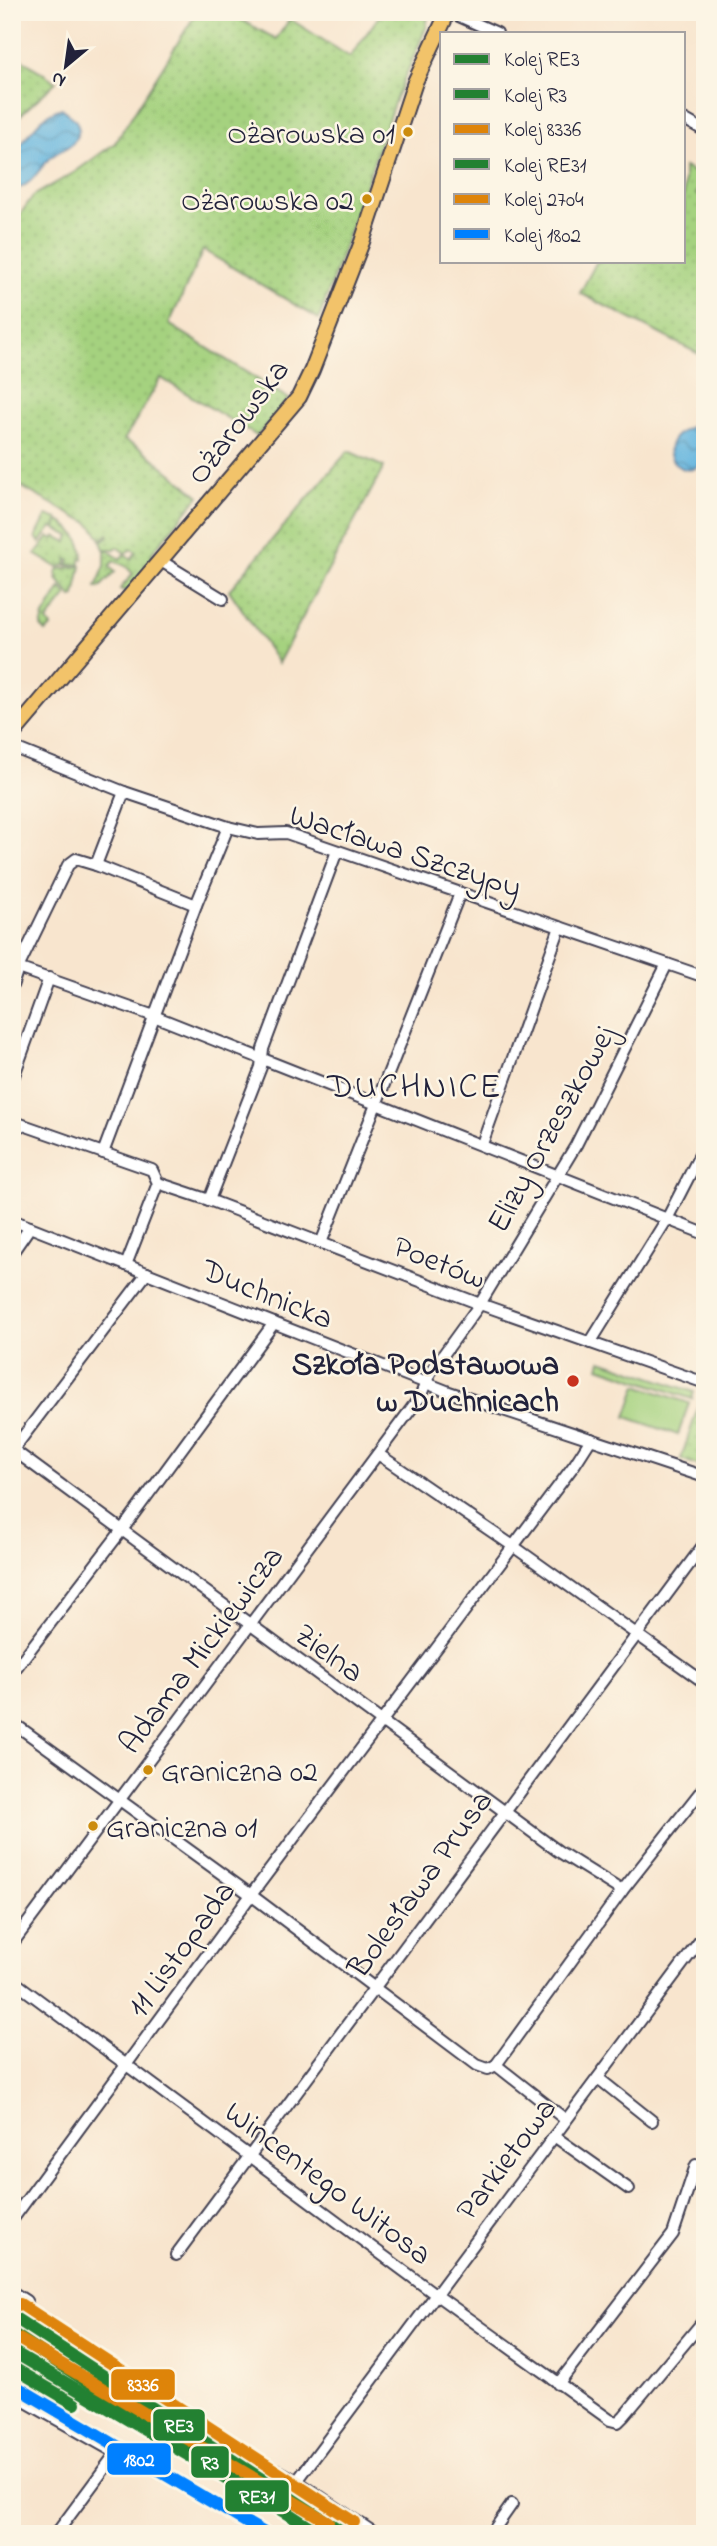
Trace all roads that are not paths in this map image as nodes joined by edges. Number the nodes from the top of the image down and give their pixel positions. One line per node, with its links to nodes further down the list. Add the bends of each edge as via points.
1 (449, 12): 2 (street); 5 (main road, Ożarowska, via 415,82 362,242 306,384 282,419)
2 (495, 32)
3 (686, 119): 4 (street)
4 (705, 131)
5 (161, 561): 6 (street); 7 (main road, Ożarowska)
6 (223, 599)
7 (12, 735)
8 (12, 747): 9 (street, Wacława Szczypy)
9 (124, 792): 10 (street, Wacława Szczypy); 12 (street)
10 (228, 827): 11 (street, Wacława Szczypy, via 258,834 286,833); 14 (street)
11 (337, 851): 13 (street, Wacława Szczypy); 22 (street)
12 (96, 865): 14 (street); 17 (street, via 82,859 68,864)
13 (460, 893): 15 (street, Wacława Szczypy); 24 (street)
14 (196, 905): 21 (street)
15 (560, 927): 16 (street, Wacława Szczypy); 26 (street)
16 (667, 964): 18 (street, Wacława Szczypy); 29 (street, Elizy Orzeszkowej)
17 (15, 967): 19 (street); 20 (street)
18 (705, 977)
19 (49, 978): 21 (street); 23 (street)
20 (12, 986)
21 (154, 1016): 22 (street); 28 (street)
22 (262, 1058): 24 (street); 31 (street)
23 (12, 1081)
24 (376, 1105): 26 (street); 36 (street)
25 (12, 1121): 28 (street, Poetów)
26 (482, 1144): 29 (street)
27 (705, 1145): 32 (street)
28 (103, 1153): 30 (street, Poetów, via 152,1170)
29 (556, 1177): 32 (street); 40 (street, Elizy Orzeszkowej)
30 (158, 1183): 31 (street, Poetów); 38 (street)
31 (209, 1200): 36 (street, Poetów)
32 (667, 1219): 35 (street); 42 (street)
33 (12, 1220): 34 (street, Duchnicka)
34 (30, 1227): 37 (street); 38 (street, Duchnicka)
35 (705, 1234)
36 (321, 1243): 40 (street, Poetów)
37 (12, 1253)
38 (126, 1265): 39 (street, Duchnicka)
39 (147, 1273): 41 (street, Duchnicka); 46 (street)
40 (480, 1304): 42 (street, Poetów); 43 (street, Elizy Orzeszkowej)
41 (274, 1323): 43 (street, Duchnicka); 49 (street)
42 (590, 1343): 44 (street, Poetów)
43 (426, 1383): 45 (street, Duchnicka); 47 (street, Adama Mickiewicza)
44 (705, 1383)
45 (591, 1439): 48 (street, Duchnicka); 51 (street, 11 Listopada)
46 (13, 1450): 49 (street, Zielna)
47 (377, 1454): 51 (street); 52 (street, Adama Mickiewicza)
48 (705, 1477)
49 (122, 1530): 52 (street, Zielna); 54 (street)
50 (705, 1543): 53 (street, Bolesława Prusa)
51 (513, 1546): 53 (street); 57 (street, 11 Listopada)
52 (250, 1625): 57 (street, Zielna); 59 (street, Adama Mickiewicza)
53 (636, 1635): 55 (street); 60 (street, Bolesława Prusa)
54 (12, 1673)
55 (705, 1683)
56 (12, 1722): 59 (street)
57 (381, 1722): 60 (street, Zielna); 62 (street, 11 Listopada)
58 (705, 1786): 61 (street)
59 (119, 1800): 62 (street); 64 (street, Adama Mickiewicza)
60 (504, 1811): 61 (street, Zielna); 66 (street, Bolesława Prusa)
61 (622, 1891): 68 (street)
62 (251, 1895): 66 (street); 67 (street, 11 Listopada)
63 (705, 1934): 69 (street, Parkietowa)
64 (12, 1944)
65 (12, 1980): 67 (street, Wincentego Witosa)
66 (374, 1987): 68 (street, via 477,2066 488,2069); 73 (street, Bolesława Prusa)
67 (127, 2064): 73 (street, Wincentego Witosa); 76 (street, 11 Listopada)
68 (496, 2065): 70 (street)
69 (598, 2078): 70 (street, Parkietowa); 71 (street)
70 (566, 2120): 72 (street, Parkietowa)
71 (652, 2121)
72 (554, 2136): 75 (street); 79 (street, Parkietowa)
73 (250, 2155): 77 (street, Bolesława Prusa); 79 (street, Wincentego Witosa)
74 (696, 2165): 81 (street, via 673,2234)
75 (629, 2189)
76 (12, 2220)
77 (176, 2256)
78 (12, 2292): 83 (street, via 26,2301 32,2313 105,2366)
79 (435, 2294): 81 (street, Wincentego Witosa); 83 (street, Parkietowa)
80 (705, 2319): 81 (street, Wincentego Witosa, via 618,2422)
81 (558, 2384)
82 (12, 2394): 85 (street, via 116,2453)
83 (297, 2481): 86 (street)
84 (512, 2504): 87 (street)
85 (56, 2534)
86 (376, 2534)
87 (491, 2534)

